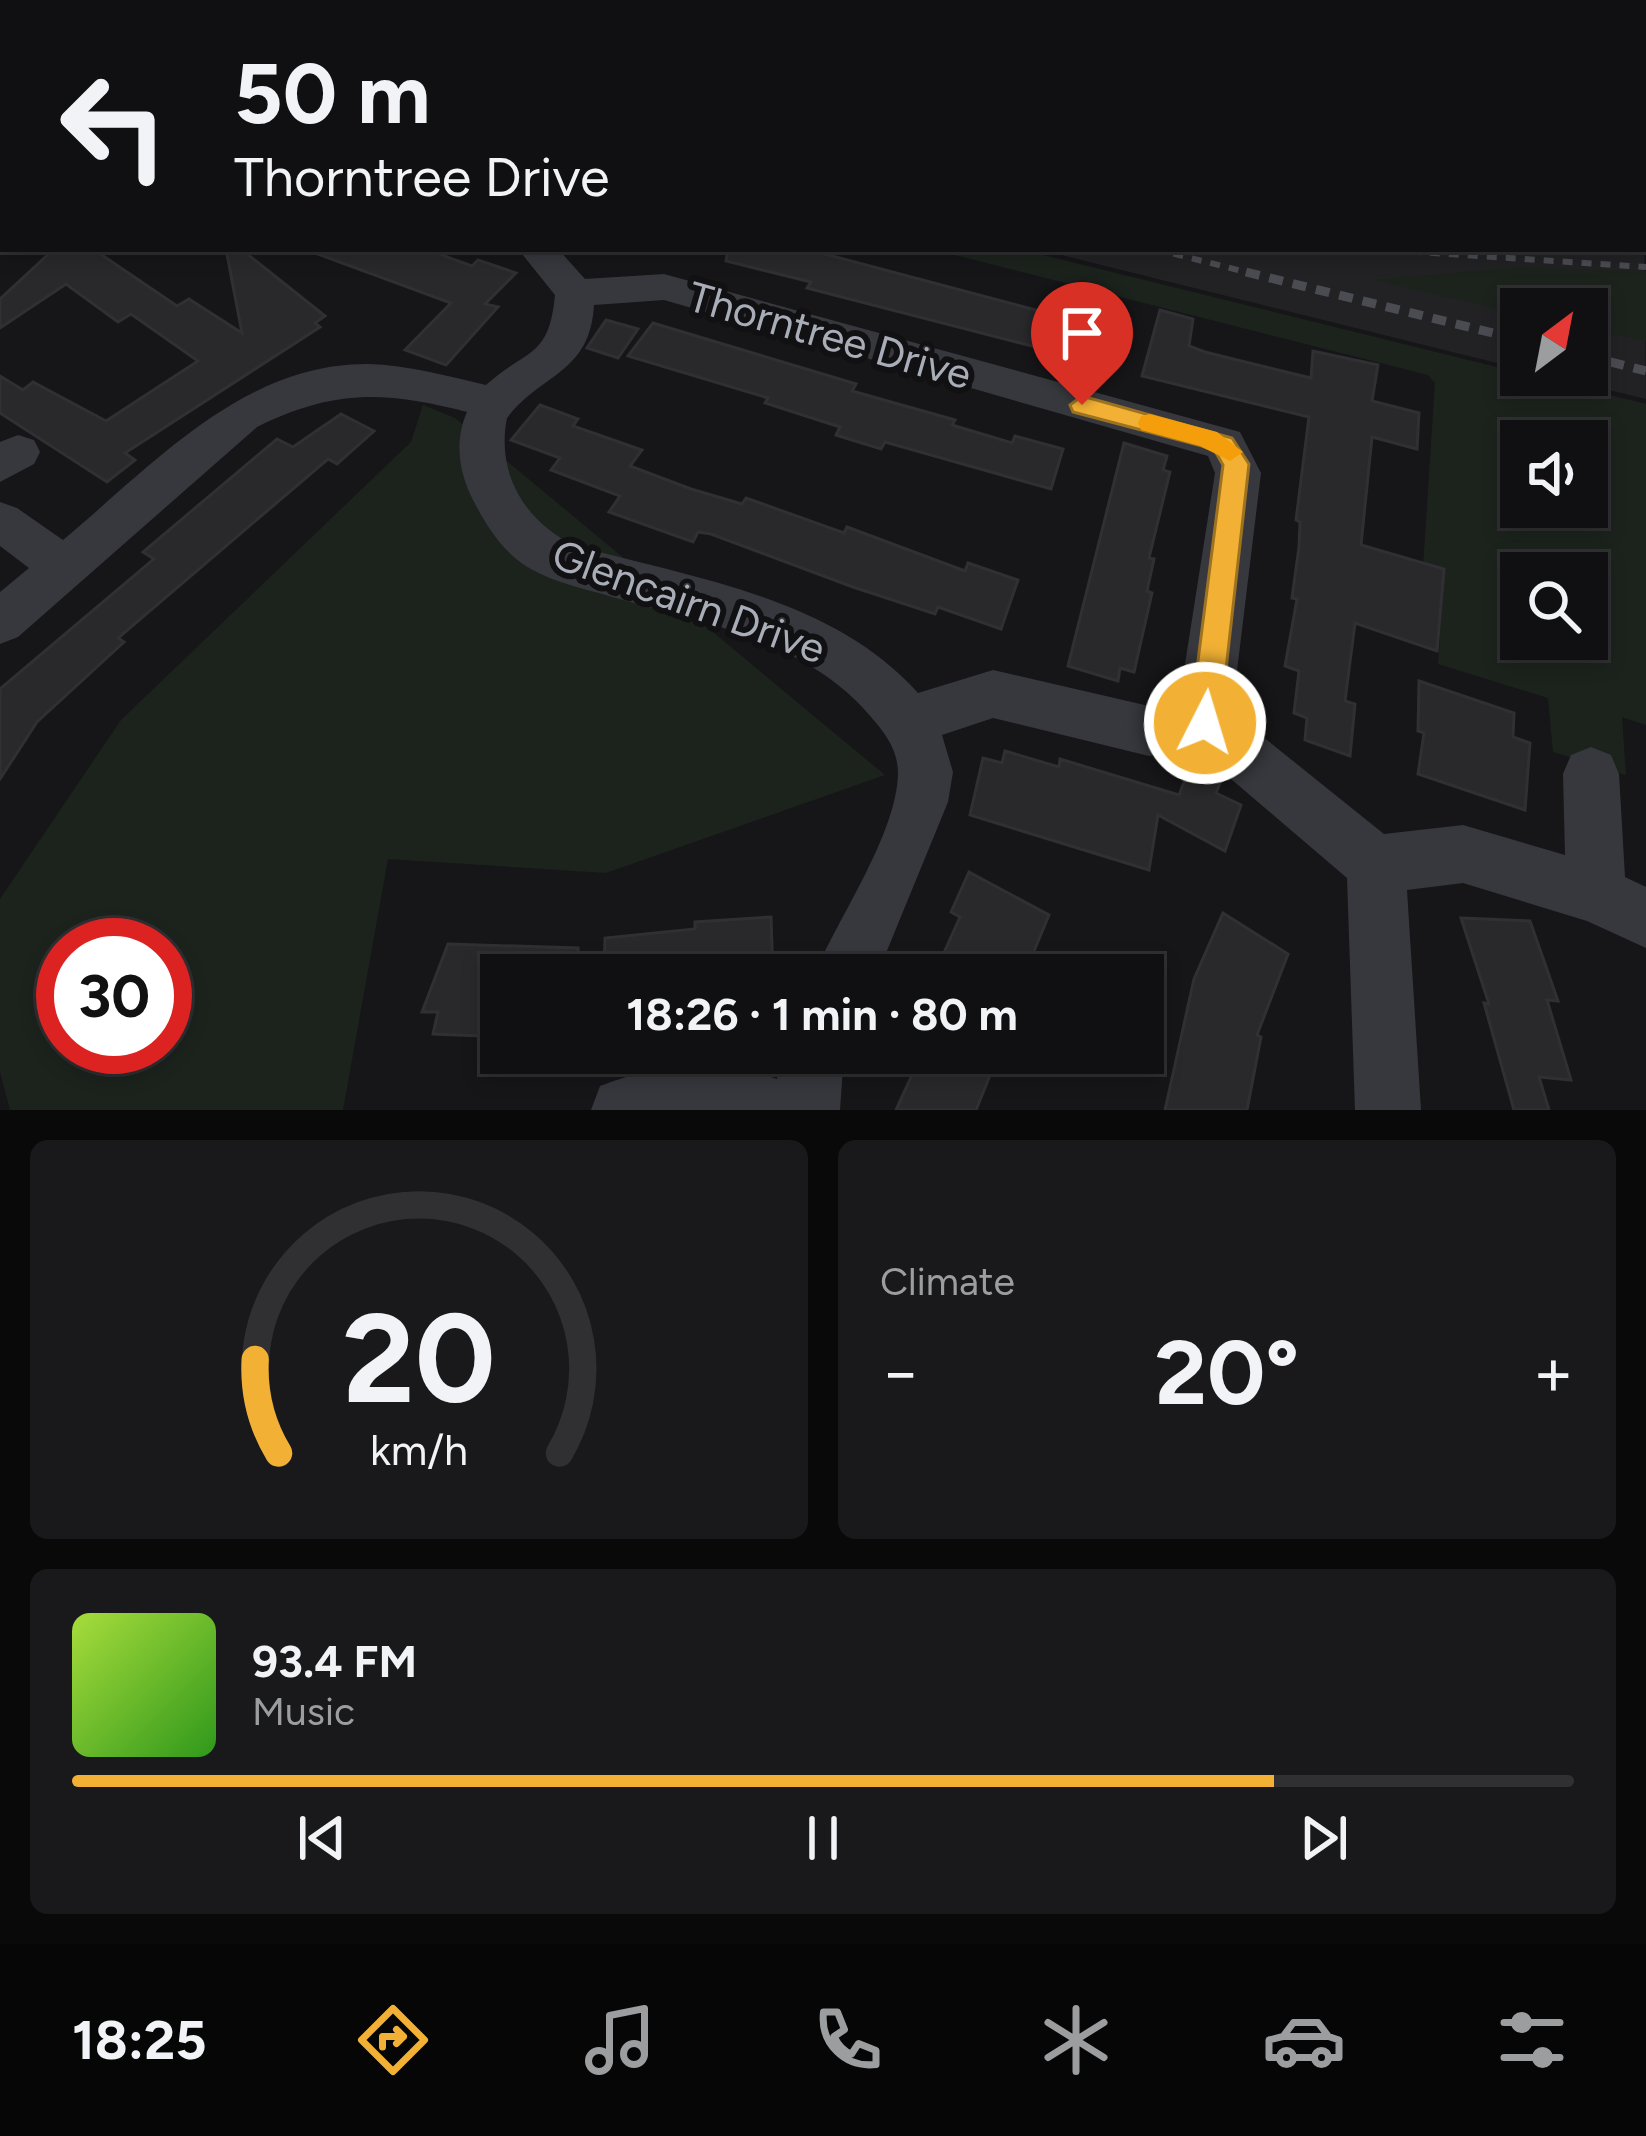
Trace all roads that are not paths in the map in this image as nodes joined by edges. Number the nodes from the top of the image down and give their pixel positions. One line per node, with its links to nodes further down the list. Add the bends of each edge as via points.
1 (540, 252): 2 (street)
2 (575, 293): 3 (street, via 561,350); 7 (street, Thorntree Drive, via 664,287 1223,444 1238,473)
3 (493, 404): 5 (street, via 368,376 279,396 242,416); 8 (street, Glencairn Drive, via 481,444 489,488 550,556 814,643 859,667)
4 (0, 521): 5 (street)
5 (62, 565): 6 (street)
6 (0, 622)
7 (1205, 723): 8 (street, via 1149,731 993,694 932,712); 10 (street)
8 (911, 727): 12 (street, Glencairn Drive, via 926,777 919,807)
9 (1591, 774): 11 (street)
10 (1375, 864): 11 (street, via 1463,854); 17 (street)
11 (1621, 906)
12 (854, 954)
13 (810, 1074): 16 (street)
14 (624, 1110): 15 (street, via 659,1098 729,1099)
15 (771, 1110)
16 (806, 1110)
17 (1388, 1110)

